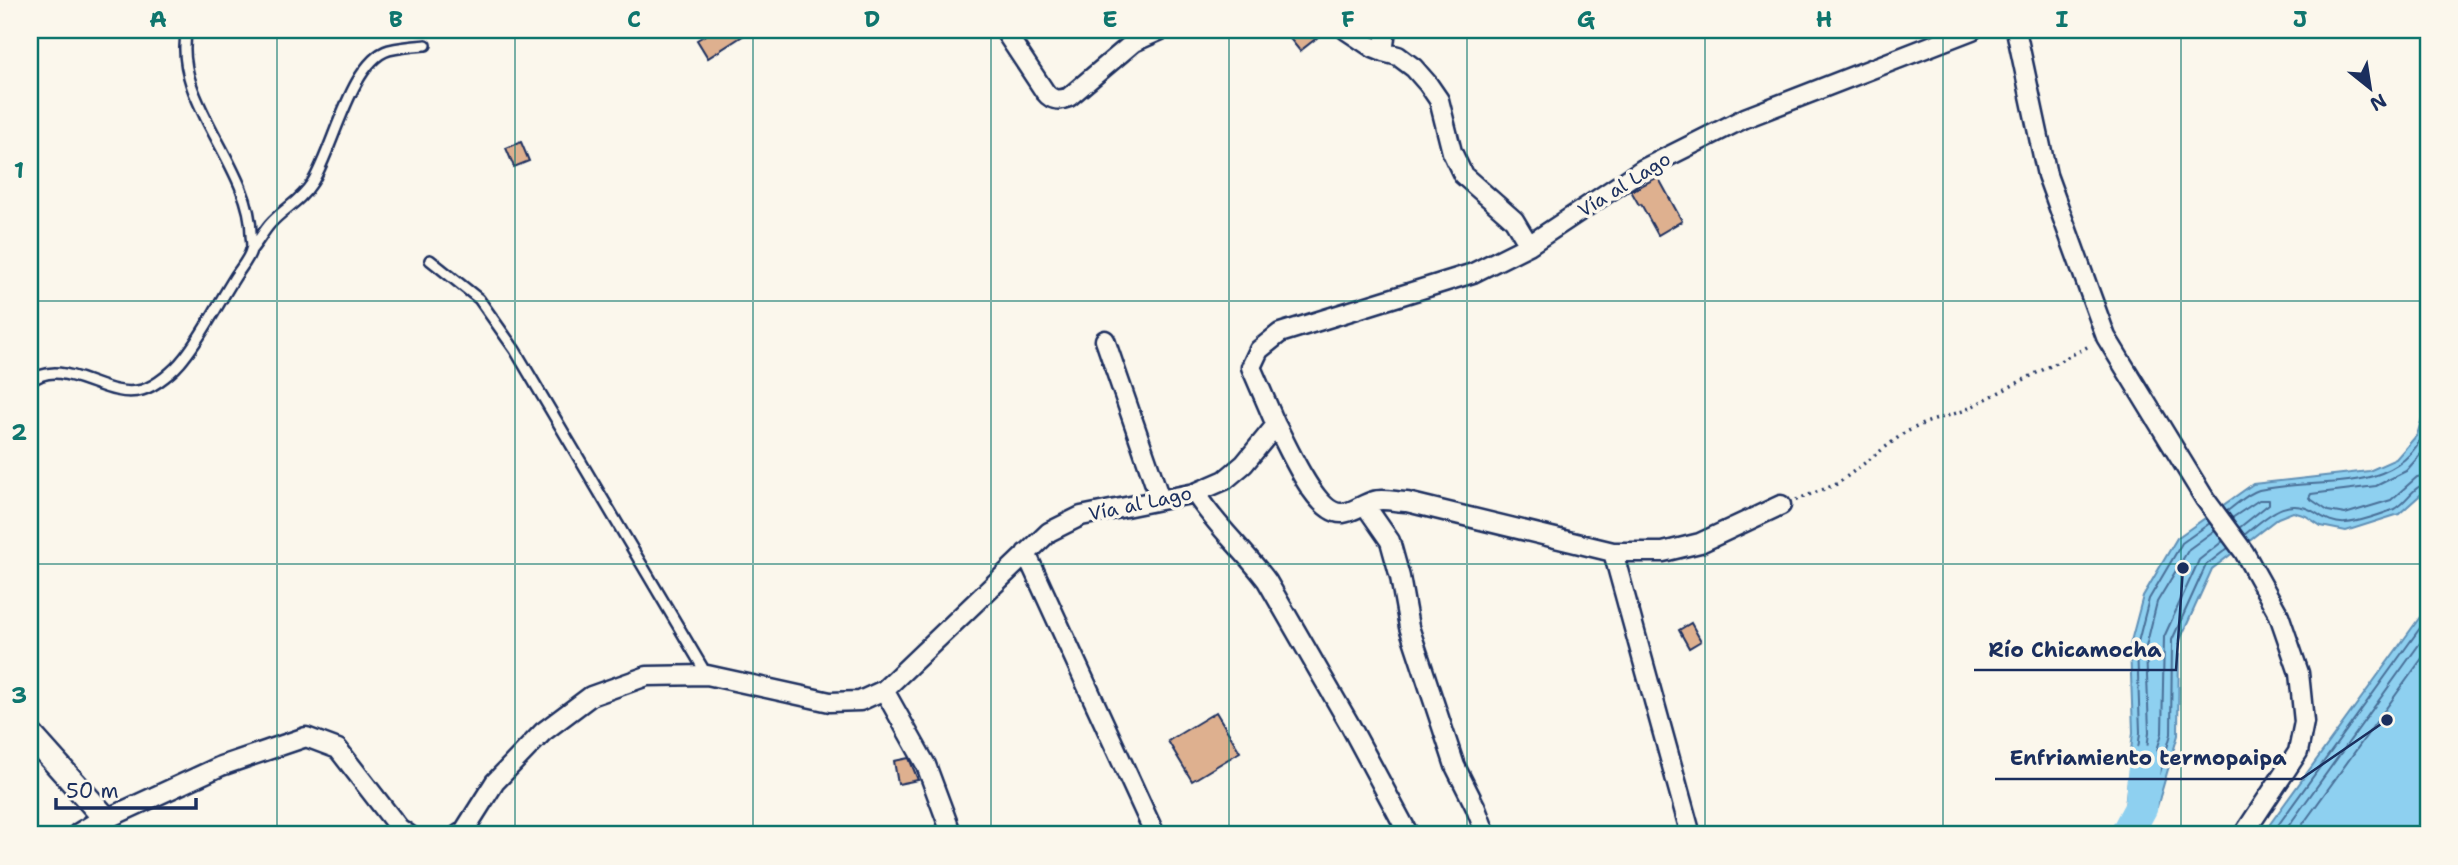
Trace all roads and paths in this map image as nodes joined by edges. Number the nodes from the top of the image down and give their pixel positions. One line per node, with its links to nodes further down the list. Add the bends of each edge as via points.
1 (187, 30): 11 (lane, via 191,86 245,200)
2 (1004, 30): 3 (street, via 1045,92 1059,100 1069,97 1134,42)
3 (1161, 30)
4 (1346, 30): 9 (street)
5 (1386, 30): 9 (street)
6 (1972, 30): 10 (street, Vía al Lago, via 1745,118 1643,169)
7 (2018, 31): 13 (street, via 2047,174)
8 (426, 45): 11 (lane, via 388,50 367,65 310,186 271,222)
9 (1383, 51): 10 (street, via 1414,68 1428,84 1439,100 1452,152 1464,175 1514,220)
10 (1529, 245): 16 (street, Vía al Lago, via 1473,273 1280,333 1259,350 1251,367)
11 (251, 250): 15 (lane, via 184,359 158,380 141,390 117,391 60,373)
12 (430, 260): 23 (lane, via 479,299 515,350)
13 (2106, 337): 20 (path, via 1963,411 1904,433 1837,484); 35 (street, via 2205,499 2244,552 2279,615 2299,673 2304,722 2298,752)
14 (1105, 341): 18 (street)
15 (30, 382)
16 (1276, 425): 17 (street, Vía al Lago, via 1225,480); 19 (street, via 1327,509 1344,513)
17 (1195, 493): 18 (street, Vía al Lago); 32 (street, via 1267,581)
18 (1160, 499): 22 (street, Vía al Lago, via 1081,516 1049,532)
19 (1365, 505): 21 (street, via 1375,500 1407,502); 33 (street, via 1390,541 1409,627 1455,765)
20 (1781, 505): 21 (street, via 1700,543 1663,552)
21 (1613, 552): 34 (street)
22 (1027, 554): 24 (street, Vía al Lago); 27 (street)
23 (707, 675): 24 (street, Vía al Lago, via 830,702 860,701); 30 (street, Vía al Lago, via 647,676 591,696 543,732 495,782)
24 (884, 690): 31 (street, via 926,765)
25 (30, 734): 26 (street)
26 (106, 819): 28 (street); 29 (street, via 221,765 306,737 338,749)
27 (1153, 830)
28 (80, 835)
29 (409, 835)
30 (458, 835)
31 (952, 835)
32 (1409, 835)
33 (1486, 835)
34 (1691, 835)
35 (2243, 835)

